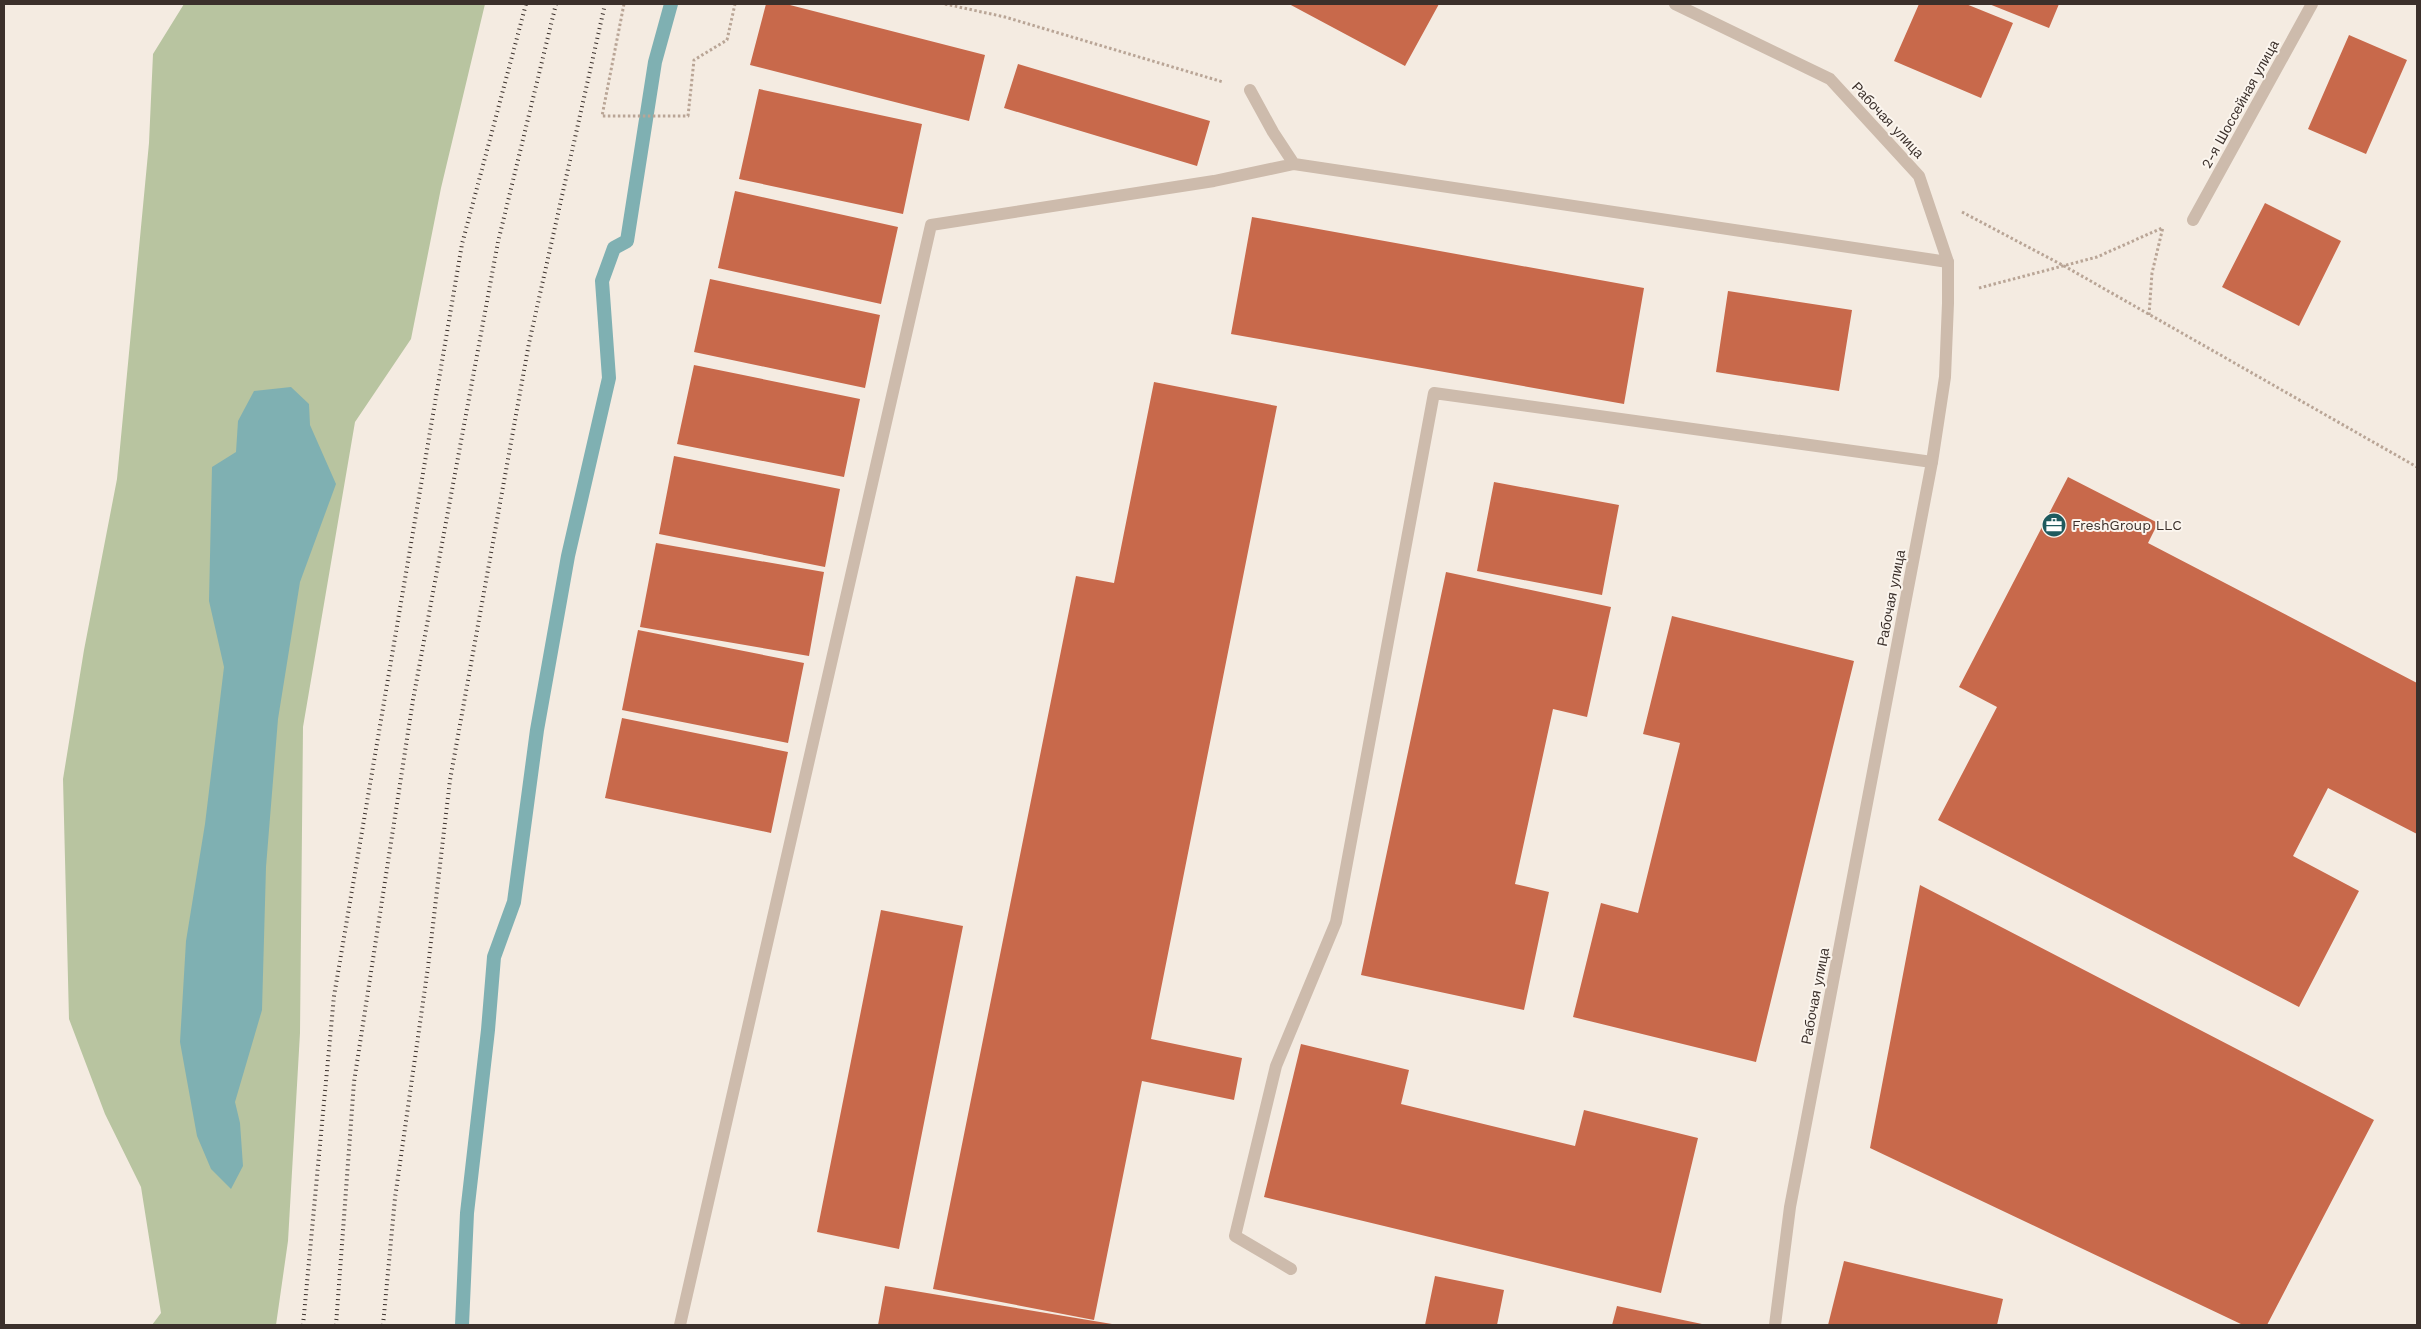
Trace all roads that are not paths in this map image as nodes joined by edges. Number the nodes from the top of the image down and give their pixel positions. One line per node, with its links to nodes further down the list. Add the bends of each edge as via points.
1 (1675, 4): 6 (street, Рабочая улица, via 1830,79 1919,176)
2 (2312, 4): 5 (street, 2-я Шоссейная улица)
3 (1250, 90): 4 (street)
4 (1294, 164): 6 (street); 9 (street, via 1214,181 931,225)
5 (2193, 220)
6 (1948, 262): 7 (street, Рабочая улица, via 1945,377)
7 (1932, 462): 8 (street, via 1434,393 1336,922 1276,1066 1235,1236); 10 (street, Рабочая улица, via 1790,1207)
8 (1292, 1269)
9 (680, 1325)
10 (1775, 1325)

